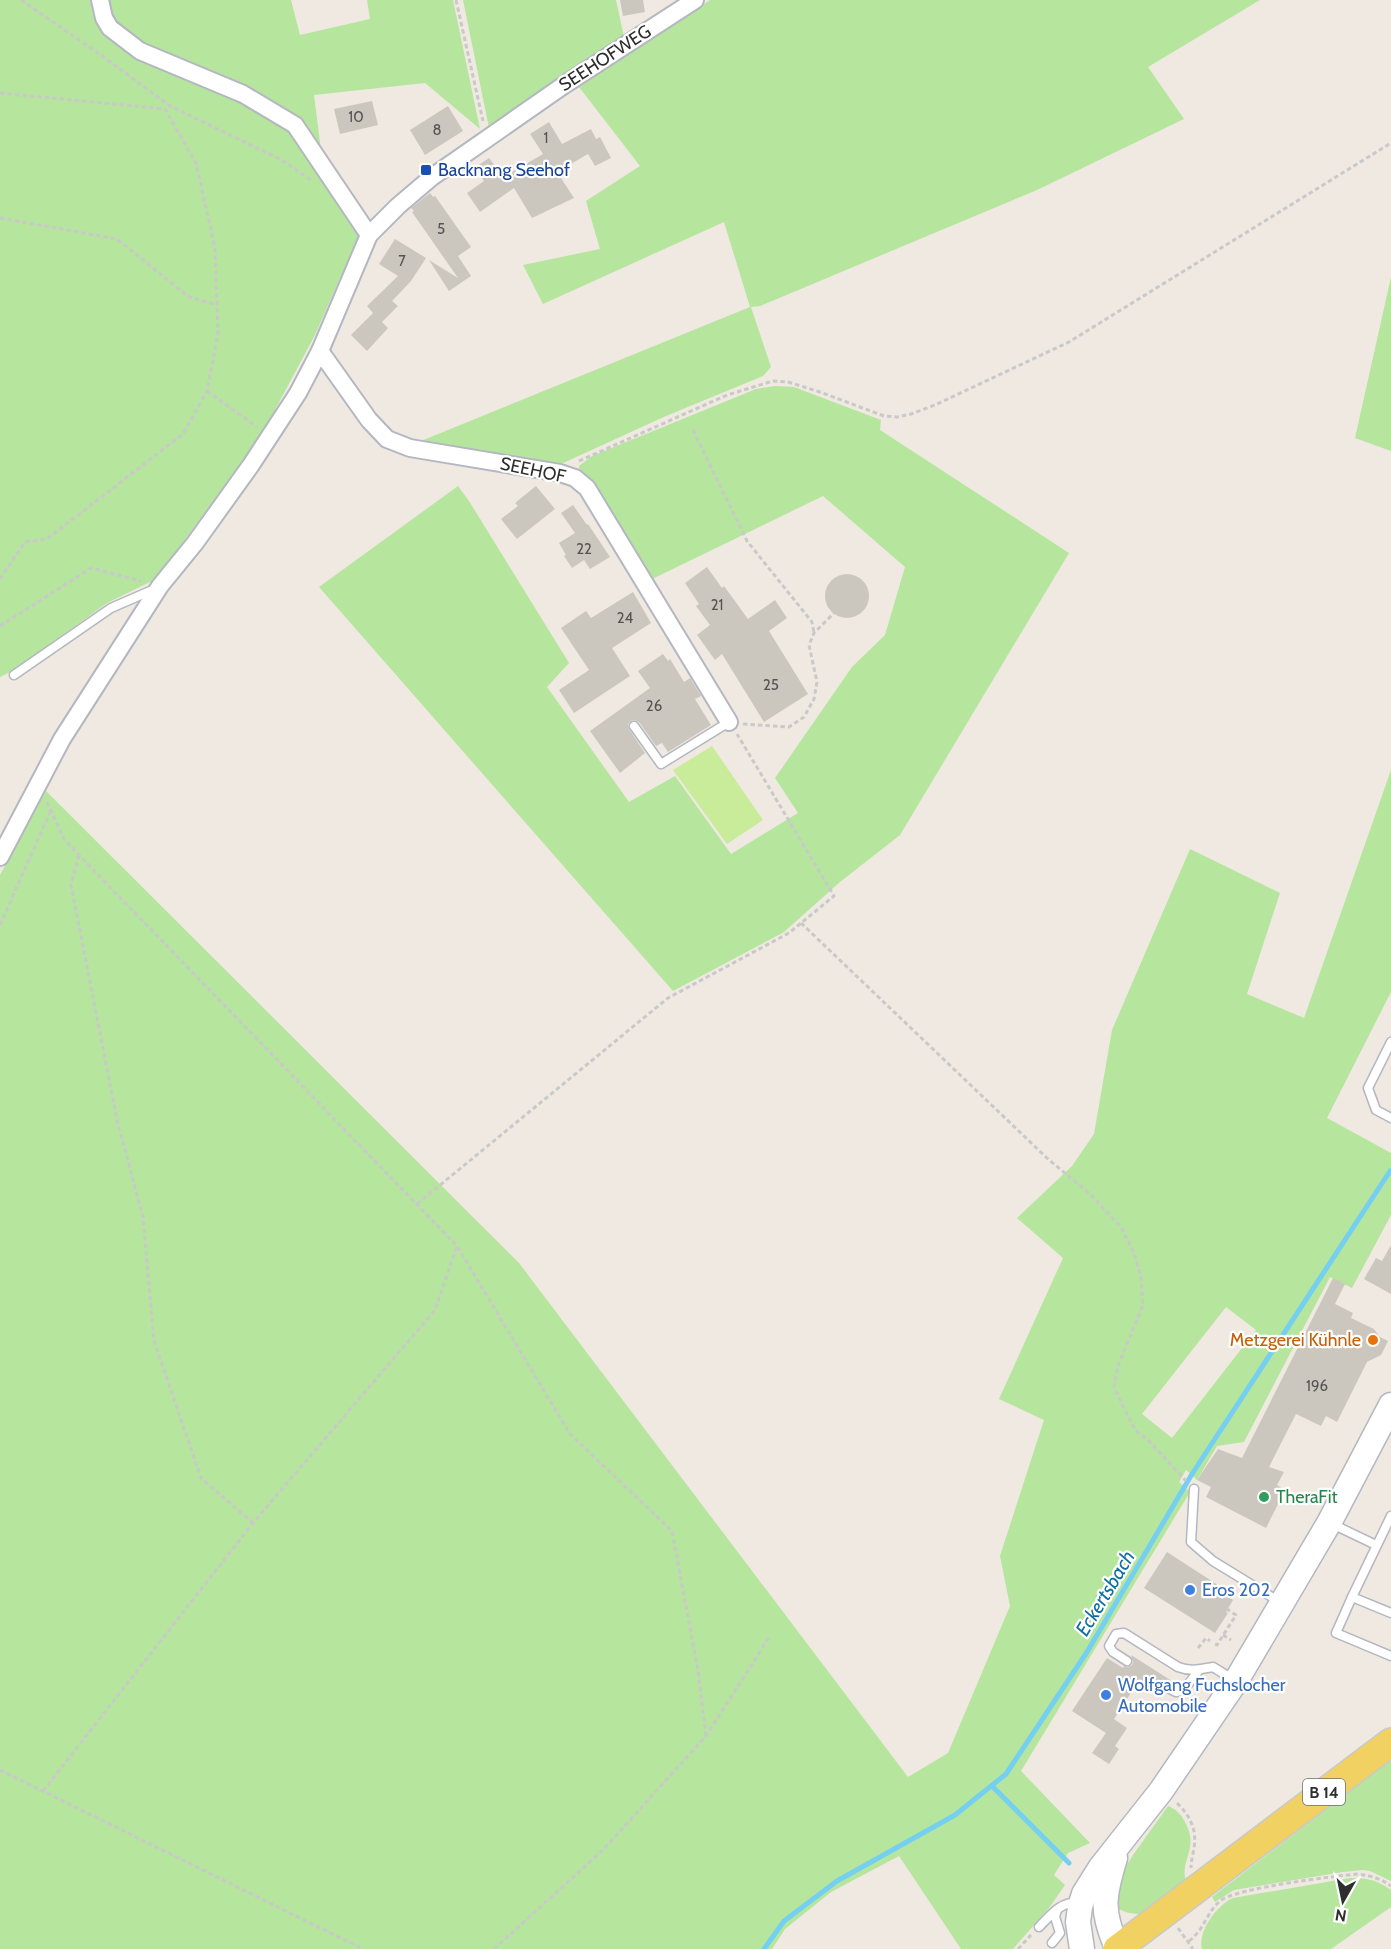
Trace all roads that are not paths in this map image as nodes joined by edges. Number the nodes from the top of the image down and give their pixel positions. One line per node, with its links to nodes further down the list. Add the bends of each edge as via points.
1 (100, 0): 3 (street, via 110,28 140,51 243,94 295,125)
2 (695, 0): 3 (street, SEEHOFWEG, via 419,186)
3 (369, 235): 4 (street)
4 (320, 351): 5 (street, via 270,436); 7 (street, SEEHOF, via 387,439 410,448 560,473 587,488)
5 (160, 586): 6 (lane, via 111,608); 9 (street, via 62,739)
6 (14, 675)
7 (729, 722): 8 (lane, via 661,764)
8 (634, 726)
9 (0, 857)
10 (1391, 1042): 11 (lane, via 1368,1088 1376,1110)
11 (1391, 1118)
12 (1391, 1405): 15 (street)
13 (1194, 1488): 18 (lane, via 1191,1542 1213,1562)
14 (1391, 1516): 17 (lane)
15 (1329, 1523): 16 (lane); 18 (street)
16 (1376, 1545)
17 (1352, 1597): 19 (lane); 20 (lane, via 1336,1633)
18 (1282, 1603): 23 (street)
19 (1391, 1613)
20 (1391, 1656)
21 (1127, 1661): 22 (lane, via 1109,1646 1116,1634 1124,1633 1178,1667)
22 (1199, 1670): 23 (lane, via 1214,1667); 24 (lane, via 1183,1692)
23 (1236, 1681): 26 (street, via 1161,1791)
24 (1168, 1688)
25 (1391, 1742): 32 (main road, B 14)
26 (1120, 1842): 27 (street, via 1090,1883); 32 (street, via 1104,1900)
27 (1081, 1903): 28 (lane, via 1068,1902); 31 (street, via 1078,1922)
28 (1057, 1910): 29 (lane); 30 (lane, via 1060,1933)
29 (1038, 1927)
30 (1052, 1942)
31 (1082, 1949)
32 (1117, 1949)

